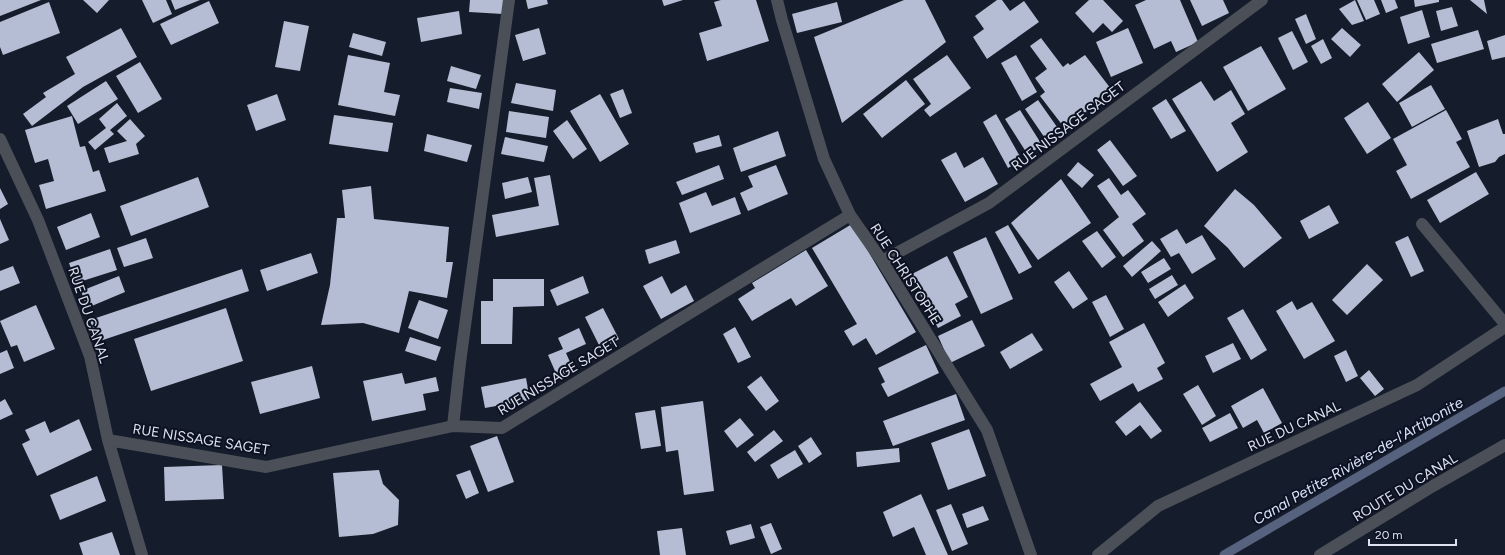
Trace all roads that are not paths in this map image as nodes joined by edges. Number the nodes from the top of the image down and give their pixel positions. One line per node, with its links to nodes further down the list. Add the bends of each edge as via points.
1 (510, 0): 9 (street)
2 (777, 0): 5 (street, RUE CHRISTOPHE, via 824,159)
3 (1262, 0): 7 (street, RUE NISSAGE SAGET, via 989,203)
4 (0, 139): 10 (street, RUE DU CANAL, via 38,220 90,356)
5 (850, 215): 7 (street, RUE CHRISTOPHE); 9 (street, RUE NISSAGE SAGET, via 502,428)
6 (1422, 224): 8 (street)
7 (882, 261): 13 (street, RUE CHRISTOPHE, via 987,430)
8 (1505, 325): 14 (street, RUE DU CANAL, via 1417,385 1158,506)
9 (453, 426): 10 (street, RUE NISSAGE SAGET, via 266,467)
10 (108, 440): 12 (street, RUE DU CANAL)
11 (1505, 445): 15 (street, ROUTE DU CANAL)
12 (142, 555)
13 (1031, 555)
14 (1098, 555)
15 (1320, 555)

